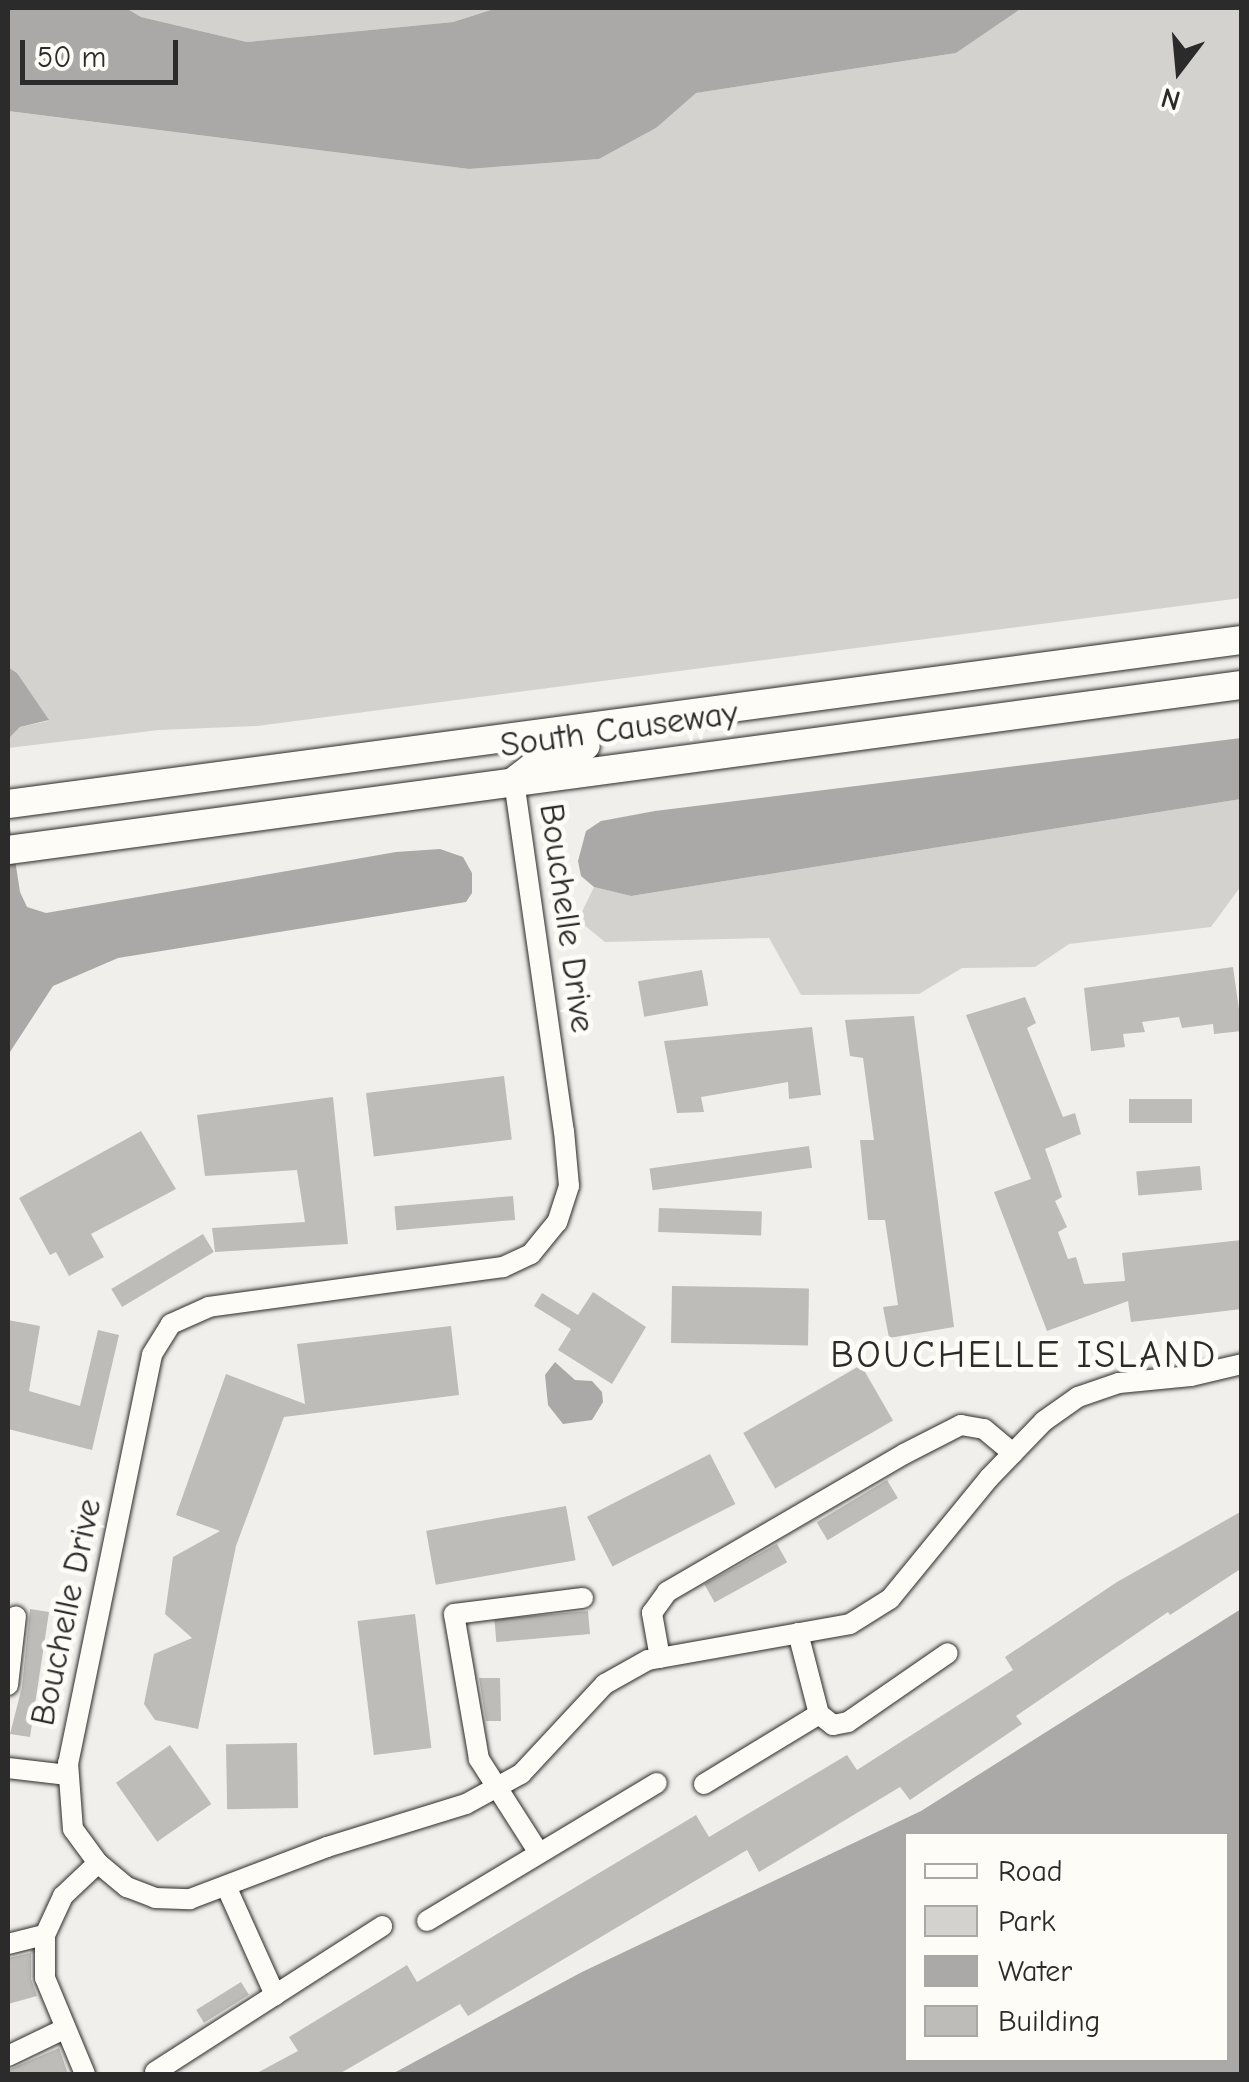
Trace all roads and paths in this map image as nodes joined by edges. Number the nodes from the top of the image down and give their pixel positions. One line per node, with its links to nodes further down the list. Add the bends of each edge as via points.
1 (1242, 640): 3 (main road, South Causeway)
2 (1242, 685): 5 (main road, South Causeway)
3 (786, 701): 4 (main road, South Causeway); 5 (main road, via 711,730 553,751)
4 (343, 760): 5 (main road, via 463,763); 6 (main road, South Causeway)
5 (514, 781): 7 (main road, South Causeway); 18 (street, Bouchelle Drive, via 564,1131 569,1186 556,1227 531,1254 503,1267 210,1307 172,1324 152,1356)
6 (12, 804)
7 (15, 848)
8 (1242, 1364): 9 (street, Bouchelle Drive, via 1118,1383 1078,1397)
9 (1013, 1453): 12 (street, Bouchelle Drive, via 890,1598 850,1624); 14 (street, via 984,1429 949,1428 667,1592 652,1612)
10 (582, 1598): 21 (street, via 454,1614 479,1759)
11 (16, 1616): 15 (street)
12 (798, 1634): 14 (street, Bouchelle Drive); 16 (street)
13 (948, 1653): 16 (street, via 844,1724 828,1723)
14 (660, 1658): 21 (street, Bouchelle Drive, via 605,1684 520,1774)
15 (8, 1685)
16 (819, 1714): 20 (street)
17 (8, 1768): 18 (street)
18 (68, 1775): 23 (street, Bouchelle Drive, via 72,1830)
19 (657, 1783): 22 (street)
20 (704, 1784)
21 (495, 1788): 22 (street); 24 (street, Bouchelle Drive, via 466,1804)
22 (539, 1854): 25 (street)
23 (98, 1863): 24 (street, Bouchelle Drive, via 154,1898 190,1899); 27 (street, via 63,1896)
24 (226, 1886): 29 (street)
25 (427, 1921)
26 (382, 1926): 29 (street)
27 (45, 1935): 28 (street); 30 (street, via 45,1978)
28 (8, 1944)
29 (274, 1995): 32 (street)
30 (66, 2028): 31 (street); 33 (street)
31 (8, 2056)
32 (155, 2072)
33 (85, 2074)

